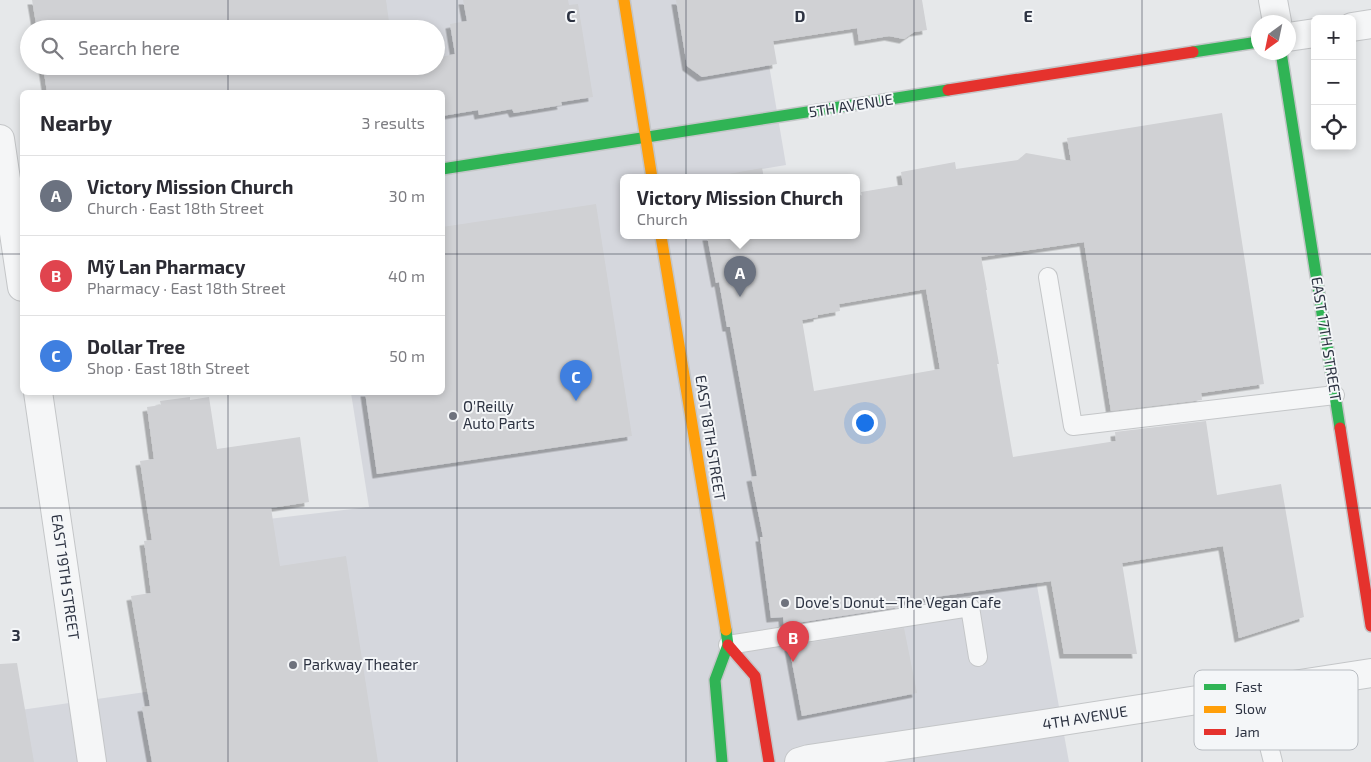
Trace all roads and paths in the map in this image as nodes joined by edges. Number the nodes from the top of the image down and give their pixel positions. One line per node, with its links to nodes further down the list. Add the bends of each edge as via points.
1 (624, 0): 10 (street)
2 (1273, 0): 3 (street)
3 (1276, 15)
4 (1371, 24): 5 (street)
5 (1356, 26)
6 (1311, 34): 7 (street)
7 (1296, 36)
8 (1251, 43): 10 (street, 5TH AVENUE)
9 (1282, 60): 19 (street, EAST 17TH STREET)
10 (645, 138): 12 (street, 5TH AVENUE); 13 (street)
11 (0, 139): 14 (street)
12 (445, 169)
13 (651, 174)
14 (12, 234): 16 (street)
15 (662, 239): 21 (street, EAST 18TH STREET)
16 (20, 276)
17 (1048, 277): 19 (lane, via 1074,426)
18 (38, 395): 26 (street, EAST 19TH STREET)
19 (1335, 395): 20 (street, EAST 17TH STREET)
20 (1371, 626)
21 (728, 645): 22 (lane, via 970,607); 27 (street, EAST 18TH STREET, via 715,680); 28 (street, via 755,676)
22 (978, 657)
23 (1371, 673): 24 (street, 4TH AVENUE)
24 (1358, 675)
25 (1194, 701): 29 (street, 4TH AVENUE)
26 (92, 762)
27 (722, 762)
28 (769, 762)
29 (799, 762)

